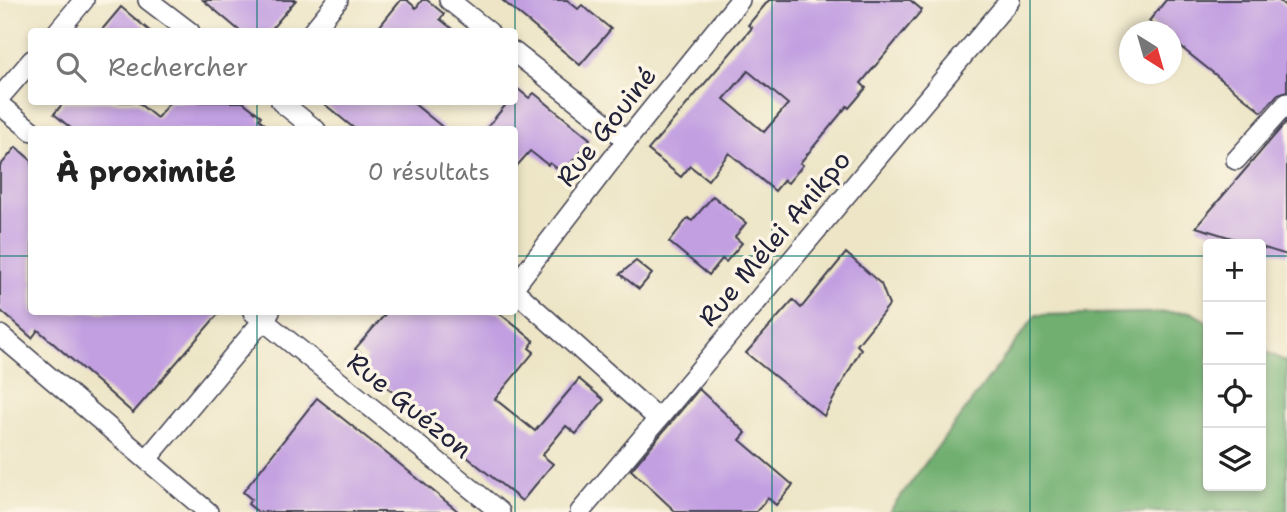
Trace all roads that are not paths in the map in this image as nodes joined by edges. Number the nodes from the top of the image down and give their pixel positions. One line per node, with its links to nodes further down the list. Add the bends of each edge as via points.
1 (84, 0): 7 (street)
2 (148, 0): 8 (street)
3 (338, 0): 9 (street)
4 (449, 0): 10 (street)
5 (740, 0): 19 (street, Rue Gouiné)
6 (1010, 0): 26 (street, Rue Mélei Anikpo)
7 (60, 28)
8 (185, 28)
9 (315, 28)
10 (484, 28)
11 (518, 55): 19 (street)
12 (28, 66): 13 (street)
13 (0, 97)
14 (1287, 103): 20 (street)
15 (0, 105): 18 (street)
16 (285, 105): 17 (street)
17 (311, 126)
18 (28, 128)
19 (627, 140): 21 (street, Rue Gouiné)
20 (1237, 160)
21 (518, 283)
22 (518, 292): 26 (street)
23 (262, 315): 27 (street)
24 (264, 315): 29 (street, Rue Guézon)
25 (0, 335): 27 (street)
26 (657, 418): 30 (street, Rue Mélei Anikpo)
27 (147, 458): 28 (street)
28 (208, 512)
29 (500, 512)
30 (580, 512)

